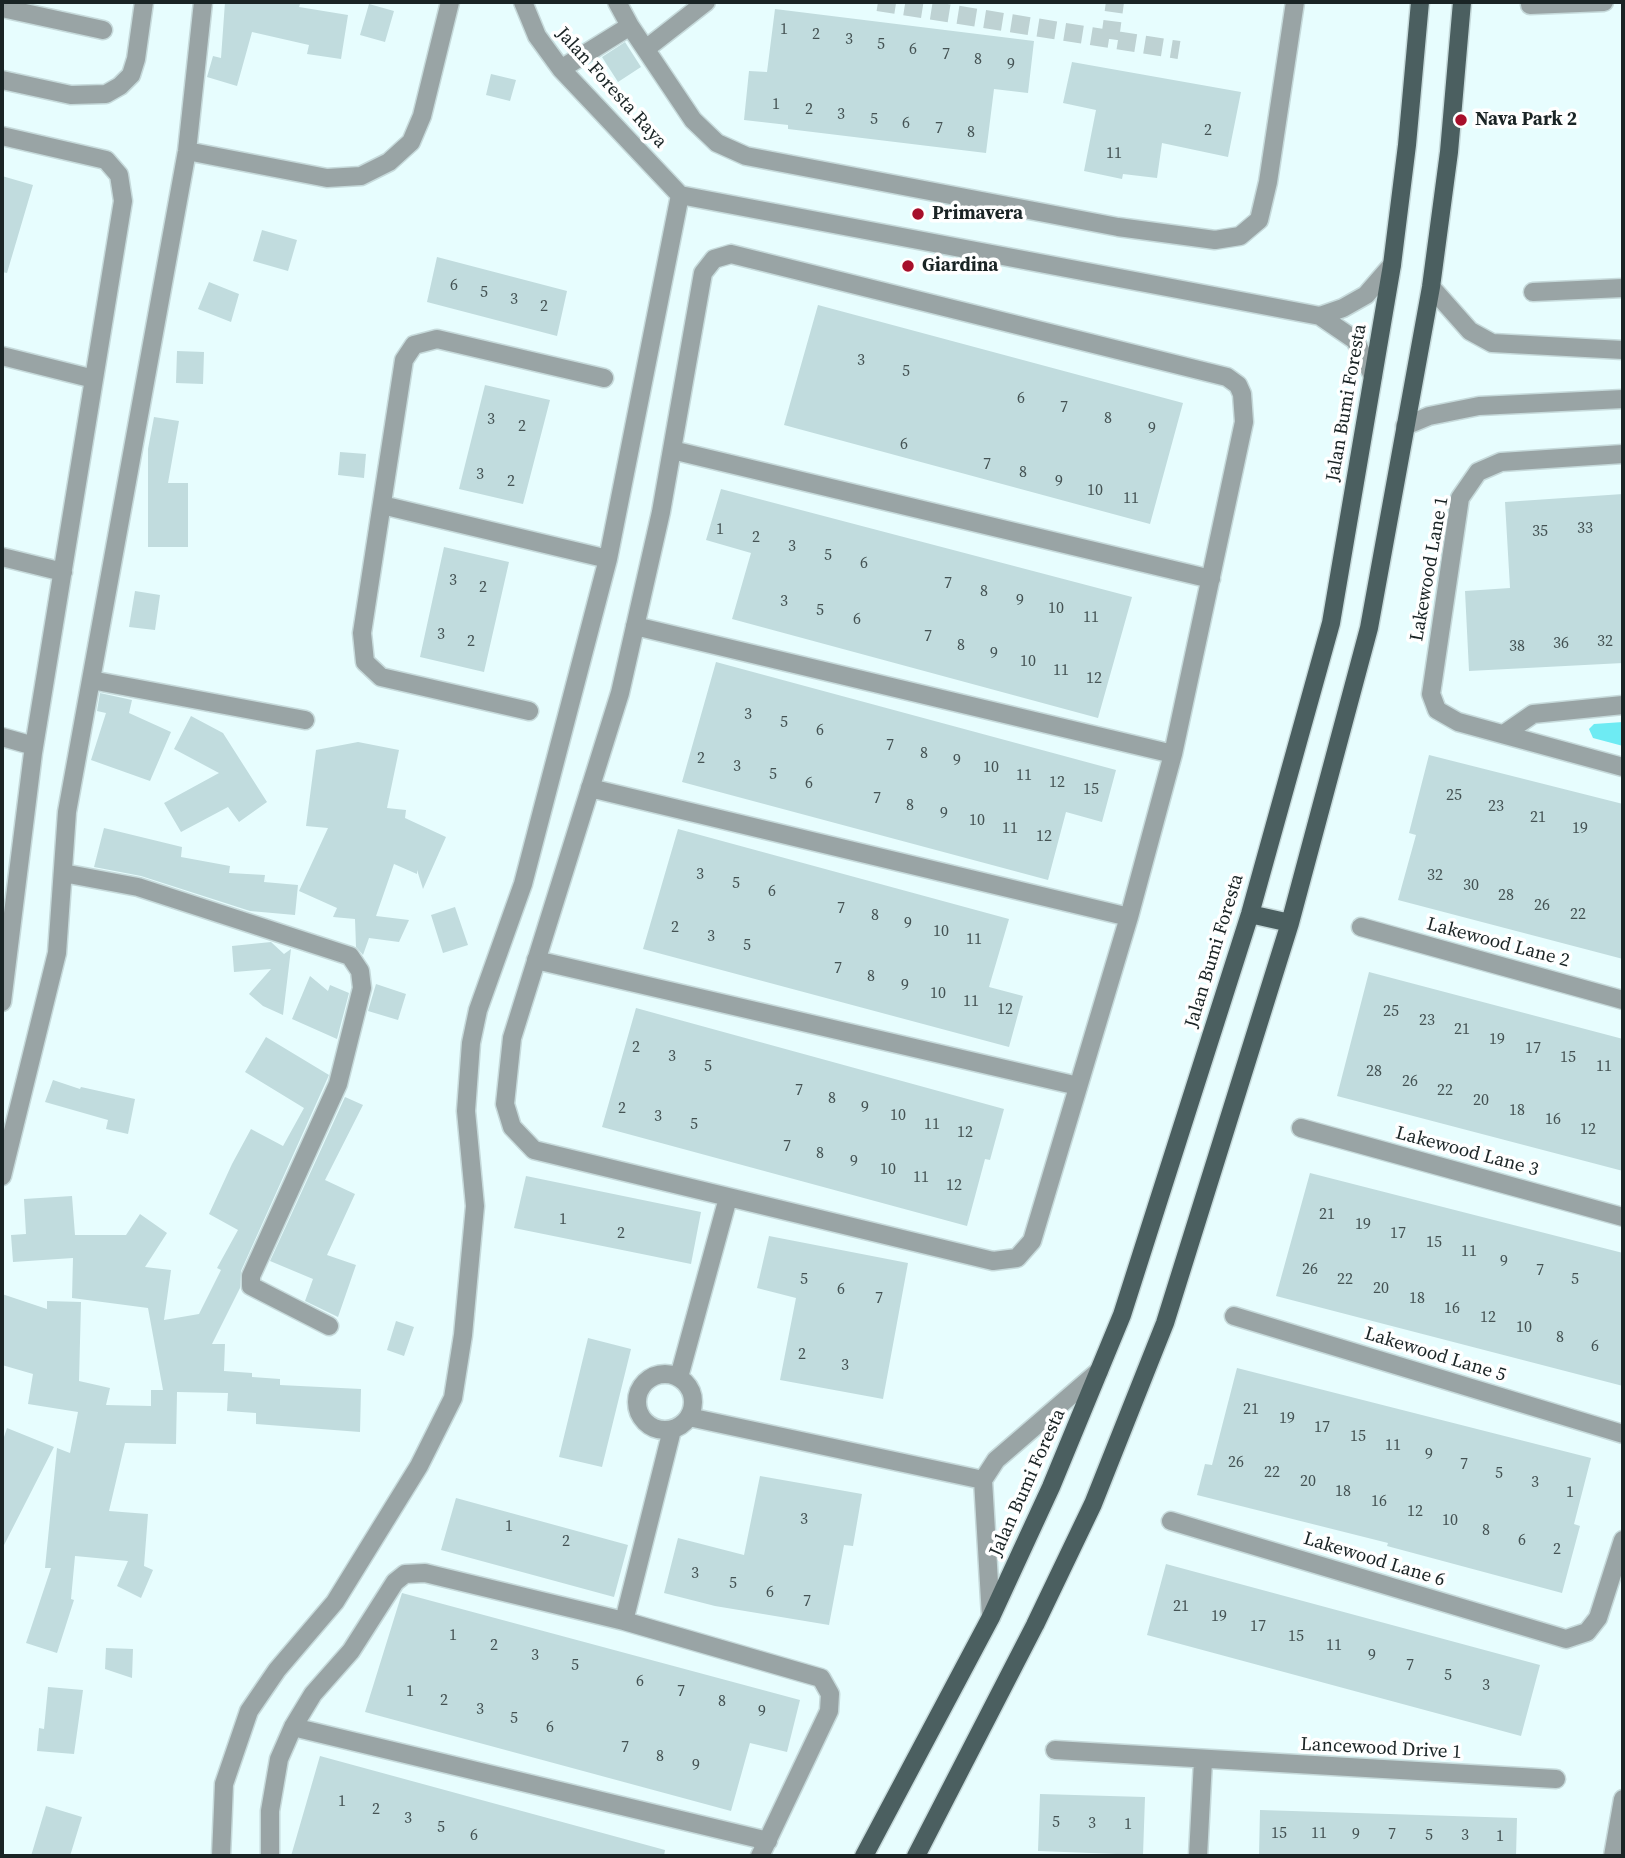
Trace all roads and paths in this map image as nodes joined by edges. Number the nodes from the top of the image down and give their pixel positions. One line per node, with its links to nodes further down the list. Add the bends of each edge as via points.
1 (144, 2): 17 (street, via 131,75 106,94 71,95)
2 (203, 2): 19 (street)
3 (450, 2): 19 (street, via 422,116 411,142 389,162 361,176 327,178)
4 (523, 2): 16 (street, Jalan Foresta Raya, via 537,36)
5 (706, 2): 15 (street)
6 (1295, 2): 15 (street, via 1259,220 1240,236 1215,240 1118,227 746,156 717,143 693,120)
7 (1420, 2): 21 (main road, Jalan Bumi Foresta)
8 (1462, 2): 22 (main road)
9 (1604, 2): 11 (street)
10 (619, 3): 13 (street)
11 (1530, 5)
12 (2, 8): 14 (street)
13 (630, 26): 15 (street); 16 (street)
14 (103, 30)
15 (647, 48)
16 (561, 69): 20 (street, Jalan Foresta Raya)
17 (2, 80)
18 (2, 136): 30 (street, via 106,160 119,175 123,201)
19 (187, 151): 41 (street)
20 (680, 195): 25 (street); 37 (street)
21 (1392, 265): 25 (street, via 1366,295); 28 (main road, Jalan Bumi Foresta)
22 (1431, 287): 26 (street, via 1470,331 1492,343); 32 (main road)
23 (1623, 288): 24 (street)
24 (1533, 292)
25 (1320, 316): 28 (street, via 1355,340)
26 (1623, 350)
27 (2, 356): 30 (street)
28 (1373, 376): 53 (main road, Jalan Bumi Foresta, via 1331,623)
29 (604, 378): 35 (street, via 438,339 415,345 404,360)
30 (94, 379): 38 (street)
31 (1623, 399): 32 (street, via 1479,406)
32 (1405, 426): 55 (main road, via 1369,628)
33 (671, 450): 39 (street); 39 (street, via 703,273 714,260 731,254 1227,377 1242,394 1244,422); 40 (street)
34 (1623, 454): 45 (street, Lakewood Lane 1, via 1501,462 1478,472 1460,498 1431,694 1437,710 1458,723)
35 (382, 505): 37 (street); 43 (street, via 362,632 365,662 380,677)
36 (2, 557): 38 (street)
37 (608, 559): 83 (street, via 523,884 478,1010 471,1043 466,1111 475,1206 453,1398 419,1466 335,1602 249,1711 224,1784)
38 (62, 572): 47 (street)
39 (1211, 579): 48 (street)
40 (635, 626): 48 (street); 50 (street)
41 (91, 680): 44 (street); 51 (street, via 67,812)
42 (1623, 705): 45 (street, via 1533,714)
43 (529, 711)
44 (305, 720)
45 (1504, 734): 49 (street, Lakewood Lane 1)
46 (2, 737): 47 (street)
47 (34, 746): 52 (street)
48 (1173, 754): 54 (street)
49 (1623, 767)
50 (590, 788): 54 (street); 57 (street)
51 (63, 873): 62 (street, via 57,953); 66 (street, via 138,887 310,943 350,957 360,971 362,988 338,1084 251,1276 251,1286)
52 (8, 908): 59 (street)
53 (1250, 914): 55 (main road); 67 (main road, Jalan Bumi Foresta, via 1122,1315)
54 (1129, 917): 60 (street)
55 (1290, 923): 86 (main road, via 1165,1322 1093,1504)
56 (1361, 927): 58 (street, Lakewood Lane 2)
57 (536, 960): 60 (street); 63 (street, via 506,1073 505,1104 512,1127 534,1150)
58 (1623, 1000)
59 (2, 1002)
60 (1078, 1086): 63 (street, via 1032,1241 1017,1258 993,1261)
61 (1301, 1128): 64 (street, Lakewood Lane 3)
62 (2, 1176)
63 (728, 1198): 68 (street)
64 (1623, 1217)
65 (1234, 1316): 71 (street, Lakewood Lane 5)
66 (329, 1326)
67 (1099, 1371): 72 (street, via 996,1460); 75 (main road, Jalan Bumi Foresta)
68 (679, 1377): 69 (street, via 692,1395); 70 (street, via 655,1375 644,1382 635,1404 648,1426)
69 (689, 1417): 70 (street); 72 (street)
70 (671, 1430): 76 (street)
71 (1623, 1434)
72 (983, 1480): 75 (street)
73 (1171, 1521): 74 (street, Lakewood Lane 6, via 1566,1639 1587,1632 1598,1618)
74 (1623, 1540)
75 (991, 1618): 85 (main road, Jalan Bumi Foresta)
76 (624, 1621): 77 (street, via 425,1573 405,1574); 82 (street, via 821,1678 830,1693 830,1711)
77 (293, 1727): 82 (street); 84 (street, via 279,1759 270,1811)
78 (1055, 1750): 79 (street, Lancewood Drive 1)
79 (1203, 1761): 80 (street, Lancewood Drive 1); 87 (street)
80 (1556, 1779)
81 (1623, 1799): 88 (street)
82 (764, 1849)
83 (221, 1856)
84 (270, 1856)
85 (864, 1856)
86 (916, 1856)
87 (1198, 1856)
88 (1613, 1856)

